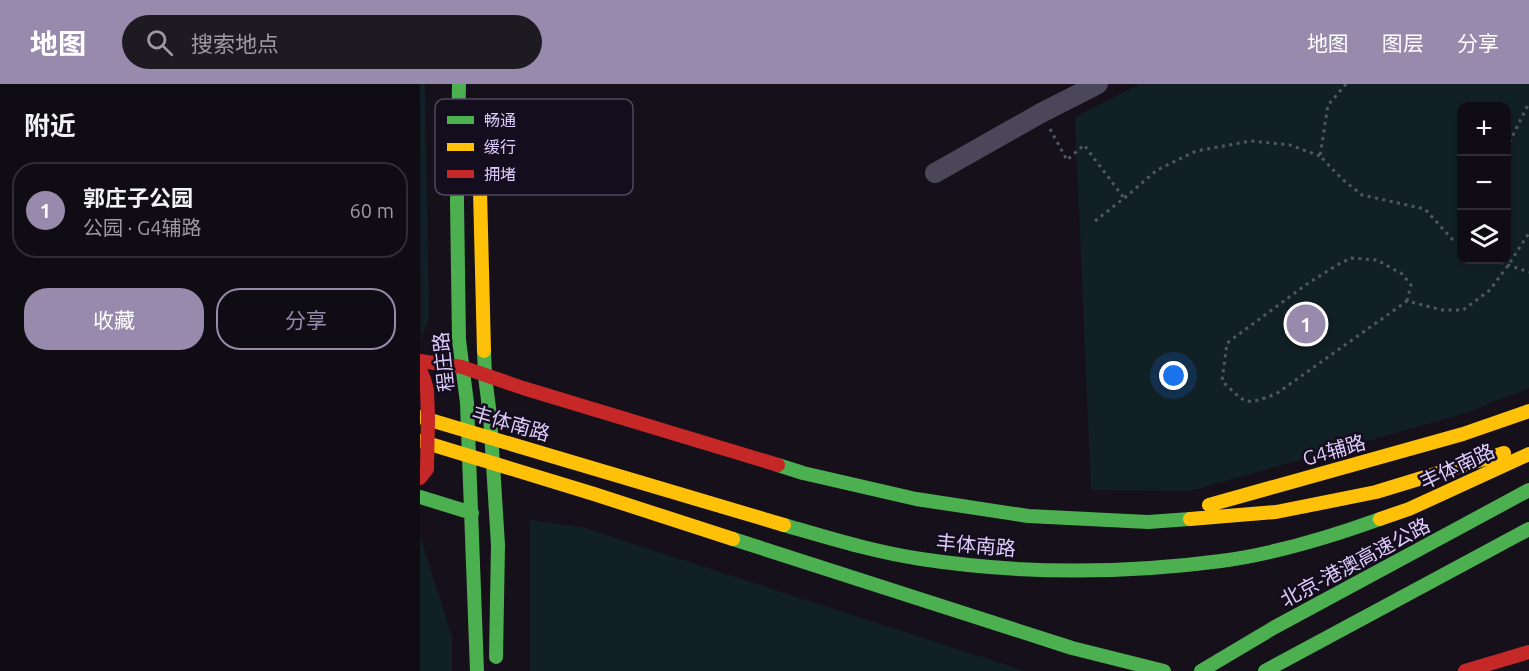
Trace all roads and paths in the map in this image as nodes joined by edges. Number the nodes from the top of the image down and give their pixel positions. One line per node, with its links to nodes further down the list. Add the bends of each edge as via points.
1 (459, 84): 5 (main road, 程庄路)
2 (1098, 84): 8 (street)
3 (1346, 84): 10 (path, via 1329,105)
4 (478, 93): 6 (main road, 程庄路)
5 (459, 99)
6 (478, 99)
7 (1529, 103): 9 (path)
8 (1041, 113): 11 (street); 14 (path, via 1067,160 1084,146)
9 (1511, 139)
10 (1320, 156): 14 (path, via 1290,145 1251,141 1196,151 1157,170); 17 (path, via 1362,195 1425,210)
11 (935, 172)
12 (457, 195): 23 (main road, 程庄路)
13 (479, 195): 25 (main road, 程庄路)
14 (1124, 198): 15 (path)
15 (1095, 221)
16 (1529, 233): 18 (path)
17 (1457, 241)
18 (1511, 261)
19 (1509, 264): 20 (path); 21 (path, via 1490,290 1463,310 1442,310)
20 (1529, 272)
21 (1407, 300): 21 (path, via 1276,394 1245,401 1222,381 1227,344 1307,284 1351,258 1377,260 1402,274 1411,285)
22 (420, 361): 23 (main road, 丰体南路)
23 (462, 367): 25 (main road, 丰体南路); 34 (main road, 程庄路)
24 (420, 370): 31 (main road, via 427,395 427,469)
25 (485, 376): 35 (main road, 丰体南路, via 803,473 916,499 1028,516); 39 (main road, 程庄路, via 498,545)
26 (1529, 411): 35 (main road, G4辅路, via 1463,434)
27 (420, 417): 30 (main road, 丰体南路, via 861,547 920,559 1043,570 1106,571 1223,561 1281,549 1408,509)
28 (420, 441): 40 (main road, via 1072,648)
29 (1529, 445): 35 (main road, 丰体南路, via 1376,492 1276,512)
30 (1529, 454)
31 (420, 478)
32 (1529, 490): 41 (main road, 北京-港澳高速公路)
33 (420, 497): 34 (main road)
34 (472, 513): 38 (main road, 程庄路)
35 (1148, 522)
36 (1529, 529): 42 (main road)
37 (1529, 652): 43 (main road)
38 (477, 671)
39 (495, 671)
40 (1164, 671)
41 (1201, 671)
42 (1265, 671)
43 (1465, 671)

